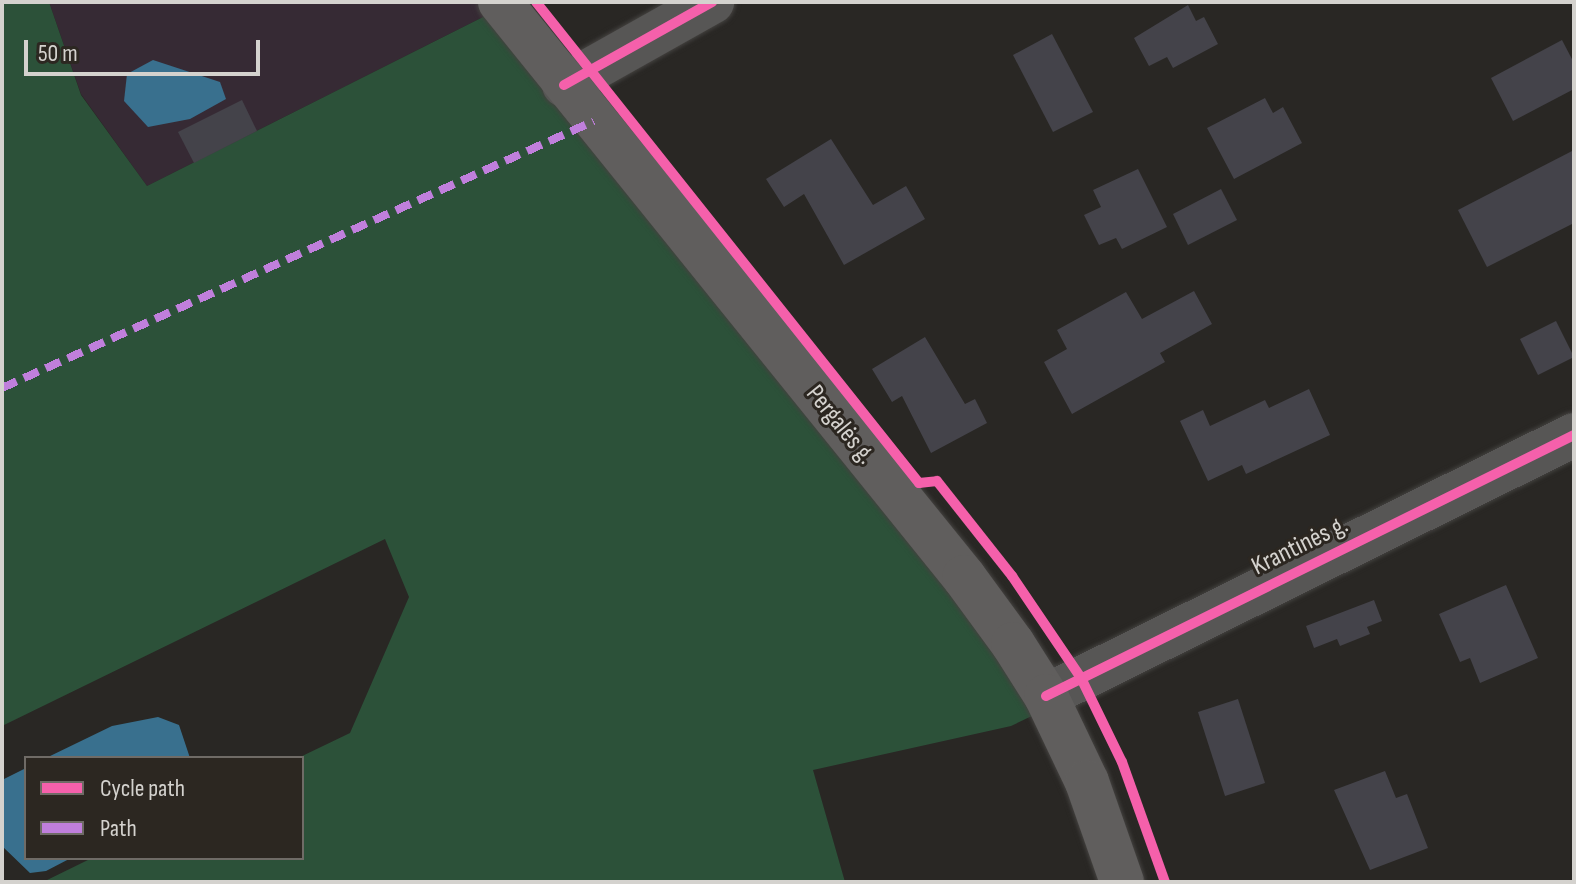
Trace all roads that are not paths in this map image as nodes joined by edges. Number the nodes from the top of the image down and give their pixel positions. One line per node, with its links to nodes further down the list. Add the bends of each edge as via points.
1 (500, 2): 3 (main road, Pergalės g.)
2 (712, 2): 3 (street)
3 (564, 85): 5 (main road, Pergalės g., via 964,577)
4 (1574, 435): 5 (street, Krantinės g.)
5 (1046, 696): 6 (main road, Pergalės g., via 1087,782)
6 (1122, 882)

